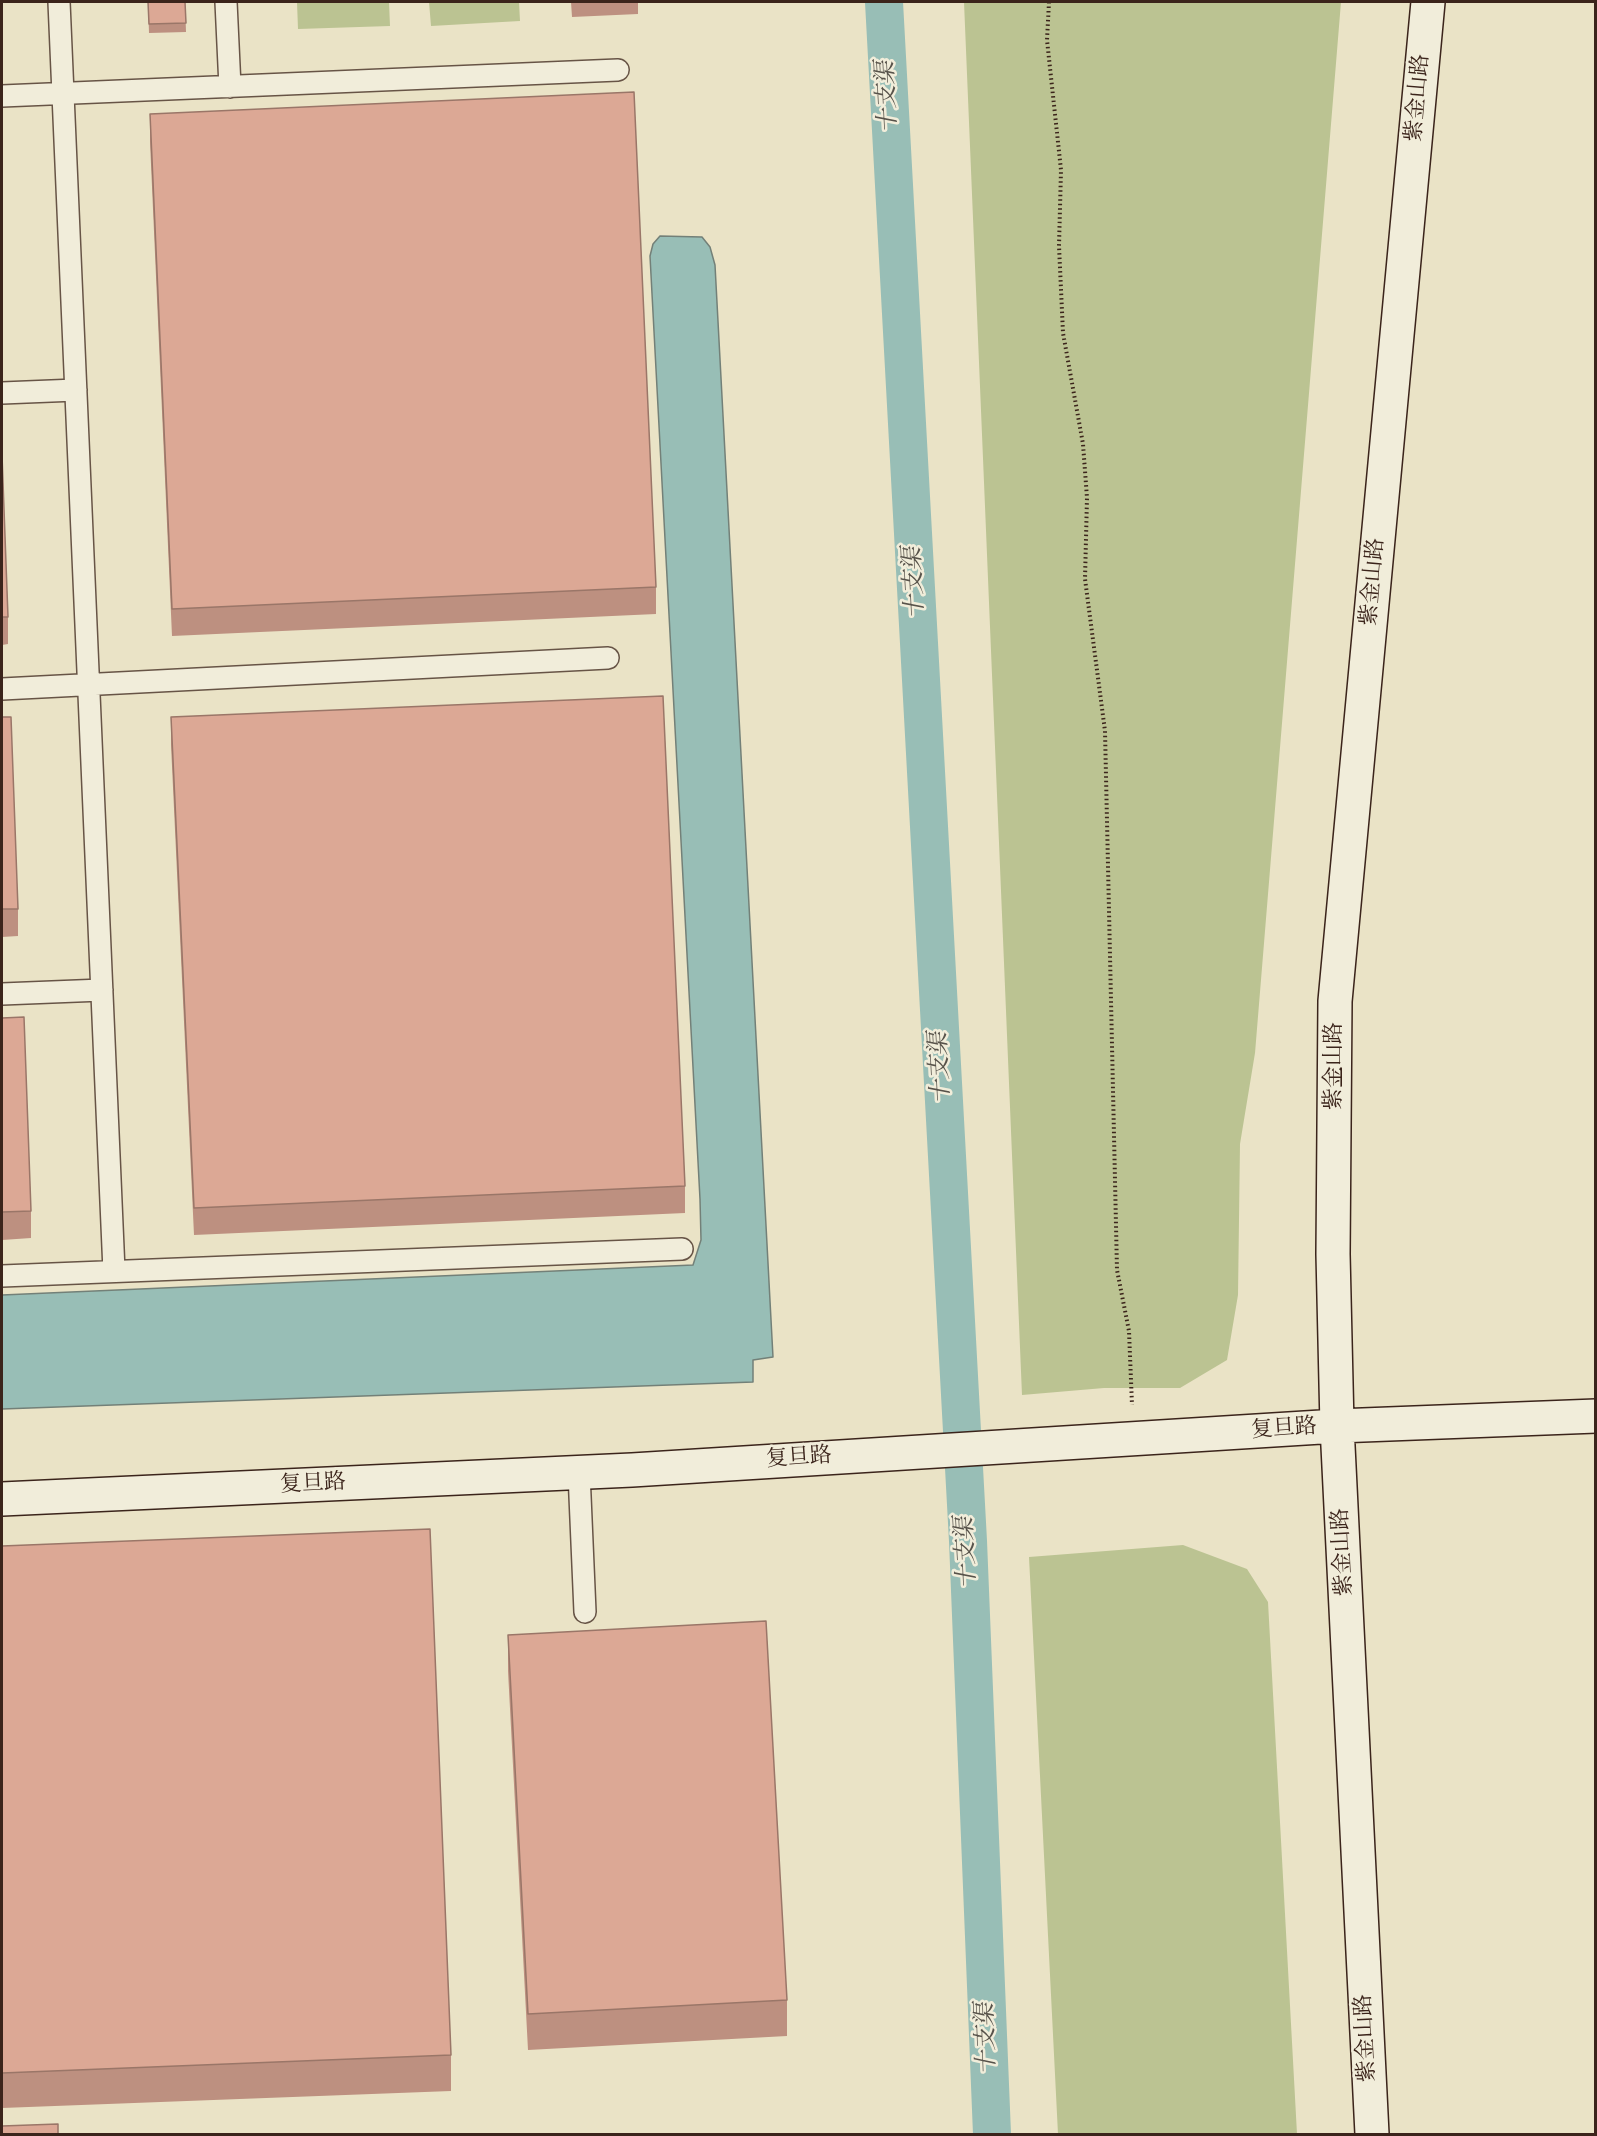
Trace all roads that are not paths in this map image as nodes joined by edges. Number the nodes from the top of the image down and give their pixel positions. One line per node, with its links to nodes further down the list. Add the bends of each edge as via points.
1 (59, 2): 6 (lane)
2 (226, 2): 5 (lane)
3 (1428, 2): 19 (street, 紫金山路, via 1335,1001 1333,1254)
4 (618, 70): 5 (lane)
5 (230, 87): 6 (lane)
6 (63, 94): 7 (lane); 8 (lane)
7 (2, 96)
8 (76, 390): 9 (lane); 11 (lane)
9 (2, 393)
10 (608, 658): 11 (lane)
11 (89, 684): 12 (lane); 13 (lane)
12 (2, 689)
13 (102, 990): 14 (lane); 16 (lane)
14 (2, 994)
15 (682, 1249): 16 (lane)
16 (114, 1271): 17 (lane)
17 (2, 1276)
18 (1596, 1416): 19 (street, 复旦路)
19 (1337, 1426): 20 (street, 复旦路); 23 (street, 紫金山路)
20 (579, 1473): 21 (street, 复旦路); 22 (lane)
21 (2, 1499)
22 (585, 1612)
23 (1372, 2134)

